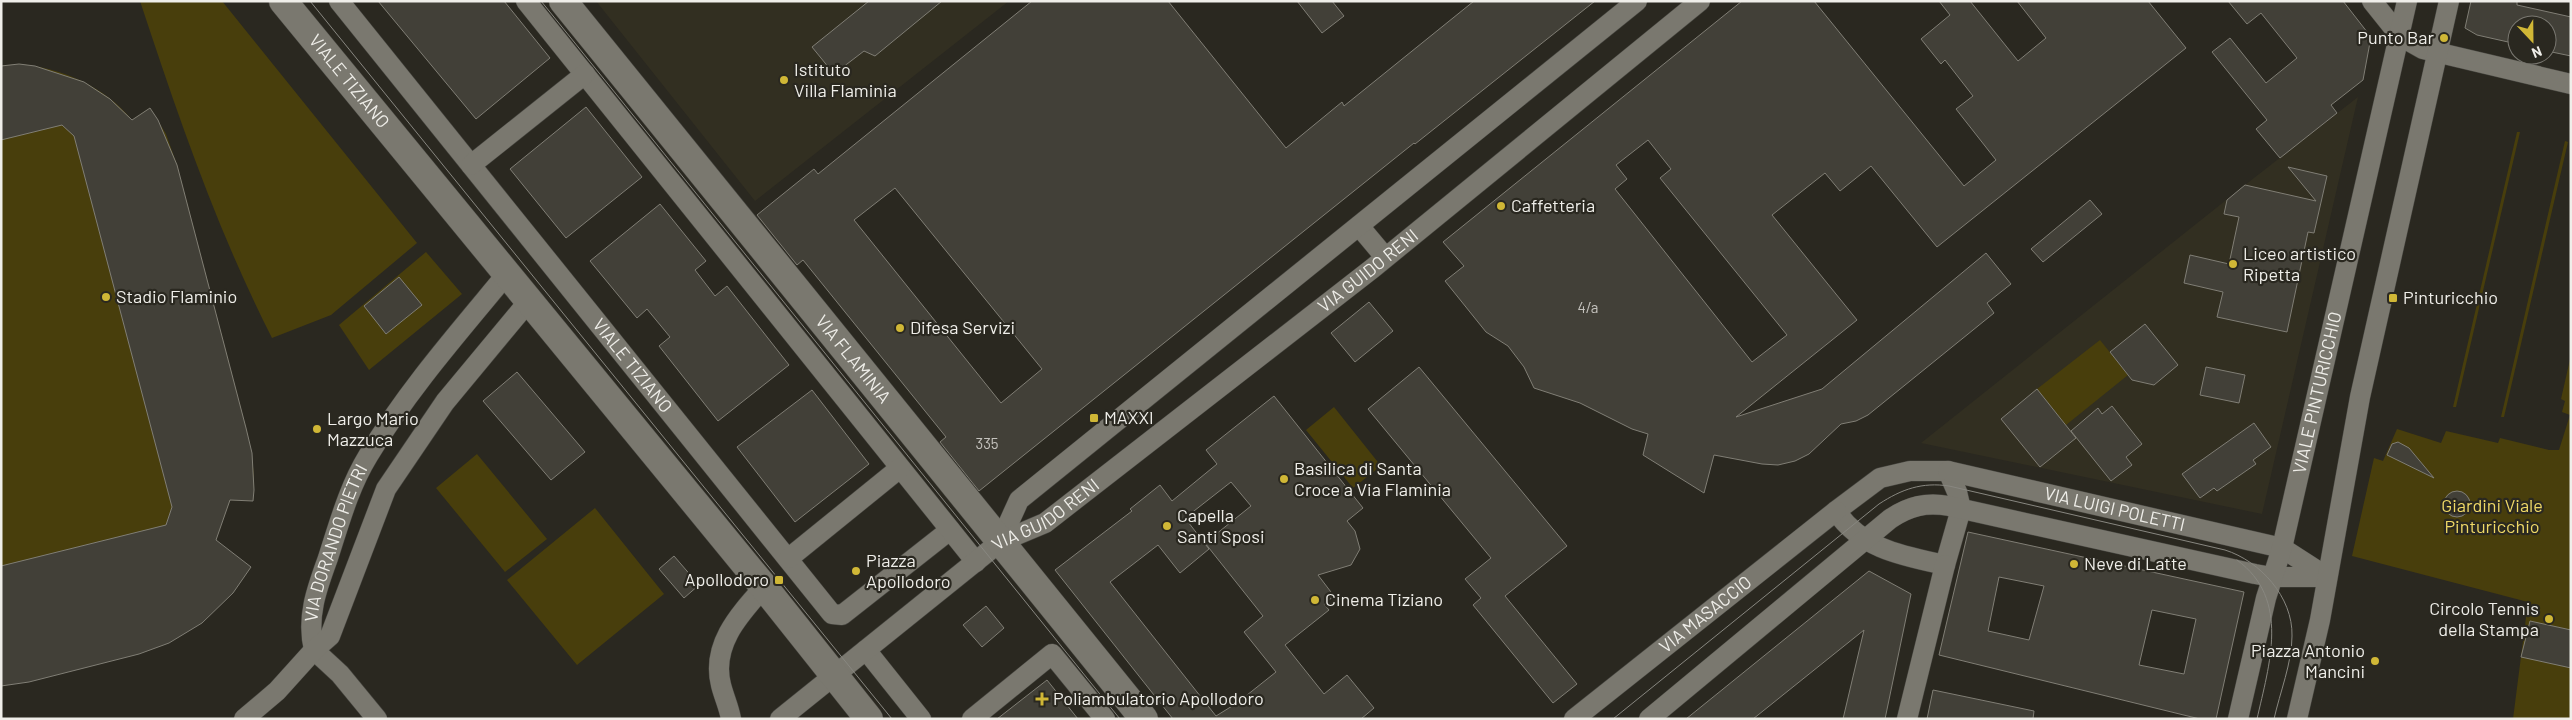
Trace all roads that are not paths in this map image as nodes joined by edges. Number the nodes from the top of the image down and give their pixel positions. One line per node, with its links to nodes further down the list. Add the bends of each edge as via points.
1 (282, 1): 17 (street, VIALE TIZIANO)
2 (339, 1): 14 (street, VIALE TIZIANO)
3 (526, 1): 12 (street, VIA FLAMINIA)
4 (562, 1): 27 (street, VIA FLAMINIA)
5 (1637, 1): 15 (street, VIA GUIDO RENI)
6 (1700, 1): 16 (street, VIA GUIDO RENI)
7 (2372, 1): 10 (street)
8 (2407, 1): 10 (street, VIALE PINTURICCHIO)
9 (2449, 1): 11 (street)
10 (2400, 36): 11 (street); 28 (street, VIALE PINTURICCHIO)
11 (2438, 54): 13 (street); 33 (street, via 2360,396)
12 (585, 74): 14 (street); 20 (street, VIA FLAMINIA)
13 (2571, 84)
14 (472, 165): 29 (street, VIALE TIZIANO)
15 (1359, 226): 16 (street); 27 (street, VIA GUIDO RENI, via 1019,500)
16 (1385, 257): 27 (street, VIA GUIDO RENI, via 1045,523)
17 (506, 275): 18 (street, VIALE TIZIANO); 19 (street, VIA DORANDO PIETRI, via 427,373)
18 (528, 302): 21 (street, VIA DORANDO PIETRI, via 445,402); 34 (street, VIALE TIZIANO)
19 (372, 450): 21 (street); 35 (street, VIA DORANDO PIETRI, via 348,498 319,585 310,625)
20 (900, 468): 25 (street, VIA FLAMINIA); 29 (street)
21 (399, 469): 35 (street, VIA DORANDO PIETRI, via 381,499 333,629 326,641)
22 (1948, 471): 23 (street); 24 (street, VIA LUIGI POLETTI, via 1888,474); 28 (street, VIA LUIGI POLETTI)
23 (1960, 509): 26 (street, VIA LUIGI POLETTI, via 1935,503 1916,506 1890,519); 31 (street); 32 (street, VIA LUIGI POLETTI)
24 (1836, 511): 26 (street); 47 (street, VIA MASACCIO)
25 (950, 530): 29 (street, VIALE TIZIANO, via 839,616 831,613); 30 (street, VIA FLAMINIA)
26 (1865, 541): 31 (street, via 1889,551); 48 (street)
27 (1000, 542): 30 (street); 46 (street, VIA FLAMINIA)
28 (2282, 548): 32 (street, VIALE PINTURICCHIO); 33 (street, VIA LUIGI POLETTI)
29 (789, 558)
30 (976, 562): 36 (street)
31 (1945, 565): 49 (street)
32 (2272, 577): 33 (street, VIA LUIGI POLETTI); 50 (street)
33 (2327, 577): 51 (street)
34 (764, 587): 37 (street, VIALE TIZIANO); 40 (street, via 732,625 720,655 721,685)
35 (314, 650): 38 (street, VIA DORANDO PIETRI, via 290,678); 39 (street, via 340,674)
36 (866, 650): 37 (street); 43 (street)
37 (834, 674): 41 (street); 42 (street, VIALE TIZIANO)
38 (244, 719)
39 (377, 719)
40 (732, 719)
41 (780, 719)
42 (869, 719)
43 (921, 719)
44 (972, 719): 45 (street, via 1052,654)
45 (1105, 719)
46 (1144, 719)
47 (1574, 719)
48 (1649, 719)
49 (1908, 719)
50 (2238, 719)
51 (2297, 719)

